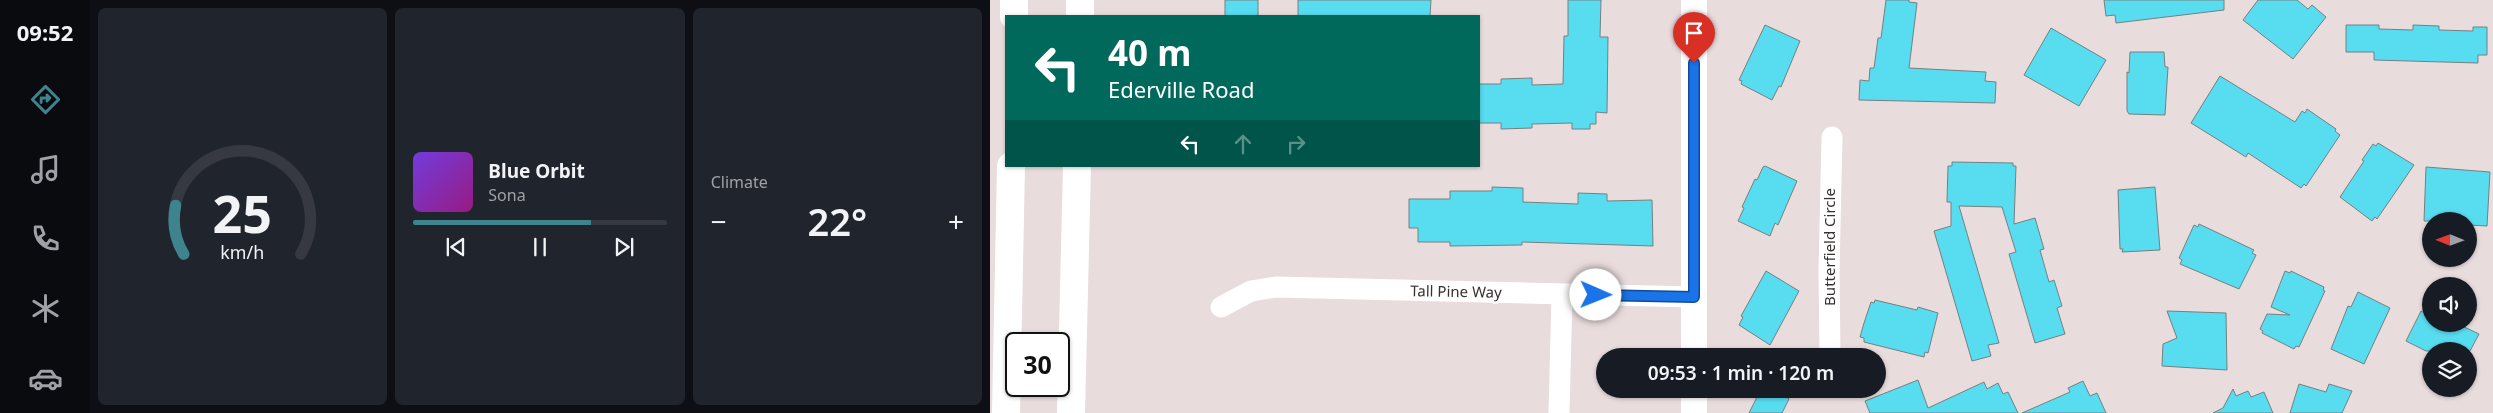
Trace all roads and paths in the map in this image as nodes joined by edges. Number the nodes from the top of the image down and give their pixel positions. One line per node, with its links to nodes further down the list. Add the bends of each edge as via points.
1 (1014, 0): 4 (highway)
2 (1080, 0): 5 (highway)
3 (1694, 0): 10 (street)
4 (1014, 15)
5 (1080, 15)
6 (1832, 137): 13 (street, Butterfield Circle)
7 (1011, 167): 15 (highway)
8 (1077, 167): 16 (highway)
9 (1562, 294): 10 (street, Tall Pine Way); 11 (street, Tall Pine Way, via 1276,287 1251,292); 17 (street)
10 (1694, 297): 12 (street)
11 (1221, 307)
12 (1694, 348)
13 (1830, 348)
14 (1694, 398): 18 (street)
15 (1006, 413)
16 (1072, 413)
17 (1559, 413)
18 (1694, 413)

